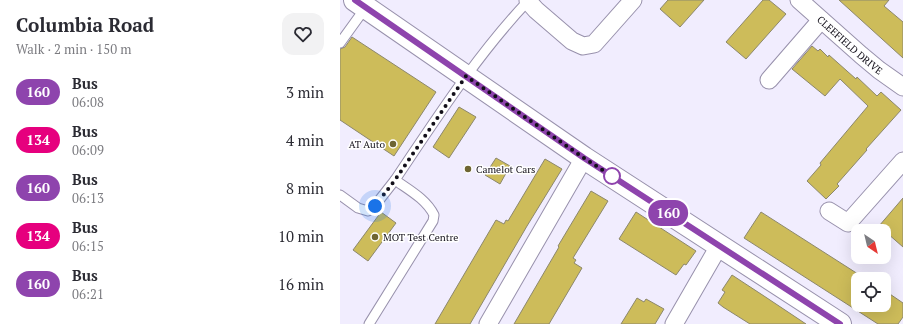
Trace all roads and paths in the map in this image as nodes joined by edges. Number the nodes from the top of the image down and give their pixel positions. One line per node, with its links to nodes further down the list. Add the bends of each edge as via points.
1 (633, 0): 3 (street, via 594,44 583,46 572,41)
2 (799, 0): 5 (street, CLEEFIELD DRIVE)
3 (528, 1): 7 (lane)
4 (360, 4): 6 (lane); 7 (street)
5 (821, 20): 8 (street); 9 (street, CLEEFIELD DRIVE, via 879,70)
6 (340, 43)
7 (466, 76): 10 (street); 12 (lane)
8 (769, 80)
9 (903, 87)
10 (584, 158): 17 (street); 19 (street)
11 (903, 161): 15 (street)
12 (395, 180): 13 (lane, via 371,210 362,210); 18 (lane, via 421,199 431,208 434,215)
13 (340, 195)
14 (829, 211): 16 (street)
15 (856, 224)
16 (851, 225)
17 (719, 246): 20 (street); 21 (street)
18 (369, 324)
19 (488, 324)
20 (674, 324)
21 (840, 324)

